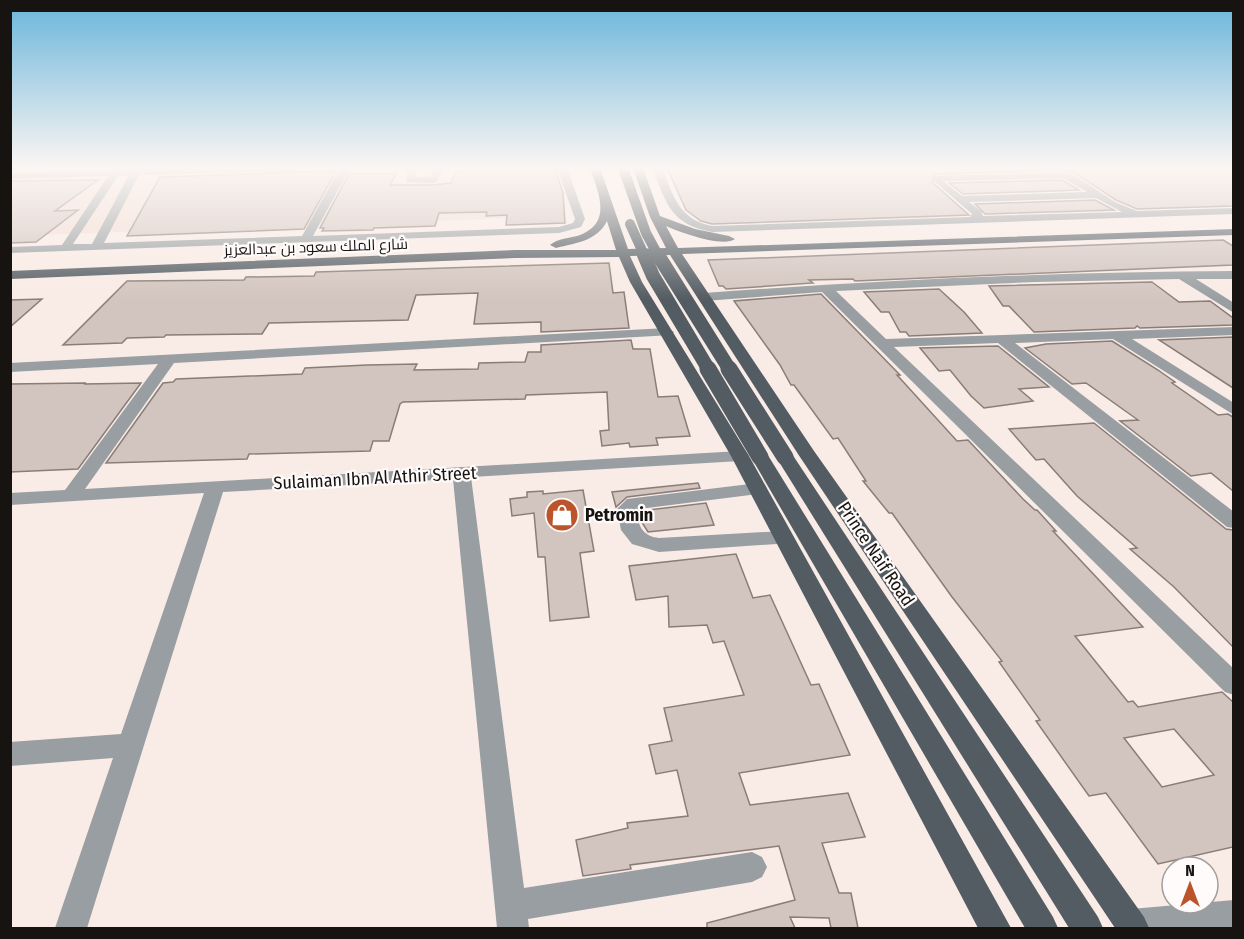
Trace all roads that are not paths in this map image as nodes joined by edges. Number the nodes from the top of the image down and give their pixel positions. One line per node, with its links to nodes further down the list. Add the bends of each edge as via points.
1 (89, 212): 27 (street)
2 (115, 212): 26 (street)
3 (321, 212): 23 (street)
4 (577, 212): 23 (street, via 577,225 559,230)
5 (606, 212): 24 (main road, via 597,231)
6 (610, 212): 28 (main road)
7 (626, 212): 49 (main road, bridge, via 653,276)
8 (639, 212): 67 (main road, bridge, via 669,275)
9 (653, 212): 18 (main road, Prince Naif Road)
10 (677, 212): 19 (street, via 683,221 699,228 725,230)
11 (970, 212): 17 (street)
12 (1040, 212): 17 (street)
13 (1137, 212): 15 (street)
14 (1213, 212): 16 (street)
15 (1145, 214): 16 (street); 17 (street)
16 (1161, 214): 20 (street)
17 (973, 216): 19 (street)
18 (655, 217): 22 (main road, via 679,229); 25 (main road, Prince Naif Road)
19 (945, 222): 21 (street)
20 (1233, 228): 21 (main road, شارع الملك سعود بن عبدالعزيز); 29 (main road, شارع الملك سعود بن عبدالعزيز)
21 (891, 235): 22 (main road, شارع الملك سعود بن عبدالعزيز)
22 (729, 239): 25 (main road, شارع الملك سعود بن عبدالعزيز)
23 (305, 240): 26 (street)
24 (556, 245): 28 (main road, شارع الملك سعود بن عبدالعزيز); 32 (main road, شارع الملك سعود بن عبدالعزيز)
25 (671, 246): 28 (main road, شارع الملك سعود بن عبدالعزيز); 29 (main road, شارع الملك سعود بن عبدالعزيز); 36 (main road, Prince Naif Road)
26 (96, 247): 27 (street)
27 (65, 248): 30 (street)
28 (622, 248): 31 (main road, شارع الملك سعود بن عبدالعزيز); 37 (main road)
29 (749, 248): 36 (main road, via 695,258 690,262)
30 (10, 250)
31 (515, 254): 33 (main road, شارع الملك سعود بن عبدالعزيز); 37 (main road, via 614,259)
32 (10, 264)
33 (10, 274)
34 (1233, 274): 35 (street)
35 (1181, 275): 38 (street); 40 (street)
36 (689, 276): 39 (main road, Prince Naif Road)
37 (636, 282): 42 (main road)
38 (825, 288): 39 (street); 45 (street)
39 (704, 297): 63 (main road, Prince Naif Road, via 807,454)
40 (1233, 309)
41 (1233, 331): 43 (street)
42 (667, 332): 46 (street); 49 (main road)
43 (1116, 335): 44 (street); 48 (street)
44 (1001, 339): 45 (street); 55 (street)
45 (882, 343): 57 (street)
46 (169, 360): 47 (street); 53 (street)
47 (10, 368)
48 (1233, 410)
49 (750, 457): 50 (street, Sulaiman Ibn Al Athir Street); 52 (main road); 66 (main road)
50 (461, 473): 51 (street, Sulaiman Ibn Al Athir Street); 62 (street)
51 (215, 487): 53 (street, Sulaiman Ibn Al Athir Street); 58 (street)
52 (758, 489): 56 (main road); 56 (street, via 634,503 627,509 627,517 635,537 643,543)
53 (70, 496): 54 (street, Sulaiman Ibn Al Athir Street)
54 (10, 500)
55 (1233, 522)
56 (784, 538): 65 (main road)
57 (1231, 679)
58 (131, 745): 59 (street); 64 (street)
59 (10, 754)
60 (752, 867): 62 (street)
61 (1233, 916): 63 (street)
62 (511, 917)
63 (1132, 926)
64 (71, 928)
65 (995, 928)
66 (1042, 928)
67 (1087, 928)

